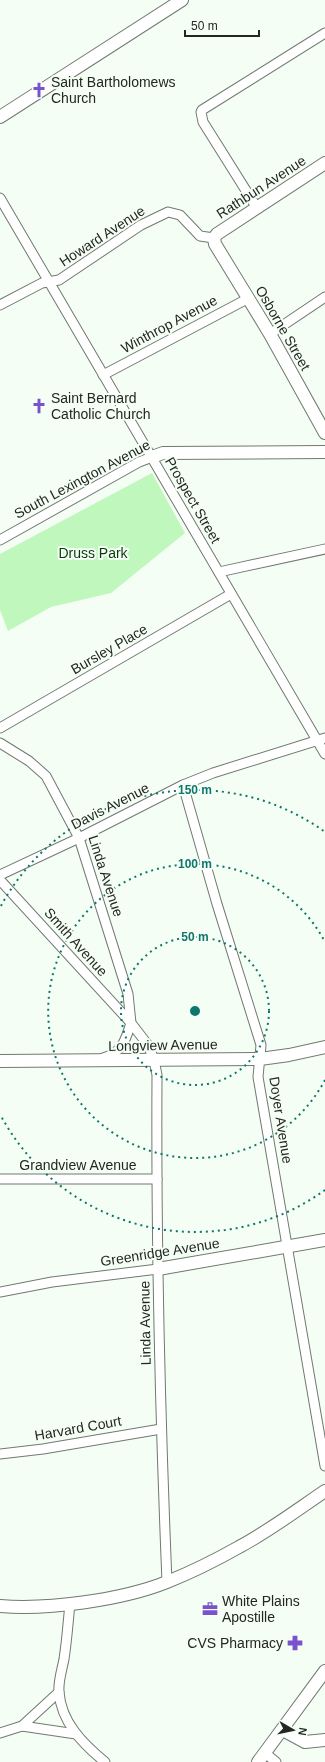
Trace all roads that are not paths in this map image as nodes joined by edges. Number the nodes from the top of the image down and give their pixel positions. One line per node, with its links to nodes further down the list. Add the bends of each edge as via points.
1 (182, 0): 3 (street)
2 (325, 33): 6 (street, via 201,112 203,122)
3 (0, 117)
4 (325, 163): 6 (street, Rathbun Avenue)
5 (0, 198): 8 (street, Prospect Street)
6 (257, 208): 7 (street, Rathbun Avenue)
7 (214, 238): 8 (street, Howard Avenue, via 200,236 180,215 168,212 141,225 59,280); 10 (street, Osborne Street, via 215,244)
8 (49, 281): 11 (street, Howard Avenue); 13 (street, Prospect Street)
9 (325, 297): 12 (street)
10 (248, 298): 12 (street, Osborne Street); 13 (street, Winthrop Avenue)
11 (0, 305)
12 (270, 334): 14 (street, Osborne Street)
13 (103, 375): 16 (street, Prospect Street)
14 (325, 433)
15 (325, 452): 16 (street, South Lexington Avenue, via 163,453)
16 (152, 457): 17 (street, South Lexington Avenue); 19 (street, Prospect Street)
17 (0, 540)
18 (325, 549): 19 (street)
19 (219, 572): 20 (street, Prospect Street)
20 (232, 594): 21 (street, Bursley Place); 22 (street, Prospect Street)
21 (0, 728)
22 (321, 739): 24 (street, Prospect Street); 25 (street, Davis Avenue)
23 (0, 742): 26 (street, Linda Avenue, via 46,776)
24 (325, 754)
25 (183, 785): 26 (street, Davis Avenue); 31 (street, Doyer Avenue, via 216,904 260,1044)
26 (79, 838): 27 (street, Davis Avenue); 29 (street, Linda Avenue, via 128,994)
27 (0, 875)
28 (0, 880): 29 (street, Smith Avenue)
29 (131, 1023): 32 (street, Linda Avenue, via 148,1045); 34 (street, Linda Avenue, via 118,1051)
30 (325, 1046): 31 (street, Longview Avenue)
31 (260, 1059): 32 (street, Longview Avenue); 38 (street, Doyer Avenue, via 258,1077)
32 (154, 1060): 34 (street, Longview Avenue); 36 (street, Linda Avenue, via 157,1075)
33 (0, 1061): 34 (street, Longview Avenue)
34 (96, 1061)
35 (0, 1179): 36 (street, Grandview Avenue)
36 (157, 1179): 39 (street, Linda Avenue)
37 (325, 1240): 38 (street, Greenridge Avenue)
38 (287, 1246): 39 (street, Greenridge Avenue); 43 (street, Doyer Avenue)
39 (158, 1269): 40 (street, Greenridge Avenue, via 52,1282); 41 (street, Linda Avenue)
40 (0, 1292)
41 (161, 1429): 42 (street, Harvard Court); 45 (street, Linda Avenue)
42 (0, 1454)
43 (325, 1466)
44 (325, 1491): 45 (street, via 239,1547)
45 (167, 1582): 46 (street, via 136,1592)
46 (70, 1604): 47 (street); 49 (street)
47 (0, 1606)
48 (325, 1671): 51 (street)
49 (58, 1692): 50 (street); 53 (street, via 61,1706)
50 (22, 1726): 52 (street); 53 (street)
51 (282, 1730): 54 (street, via 305,1742); 55 (street)
52 (0, 1734)
53 (76, 1734): 56 (street)
54 (325, 1740)
55 (262, 1757): 57 (street)
56 (105, 1762)
57 (276, 1762)

